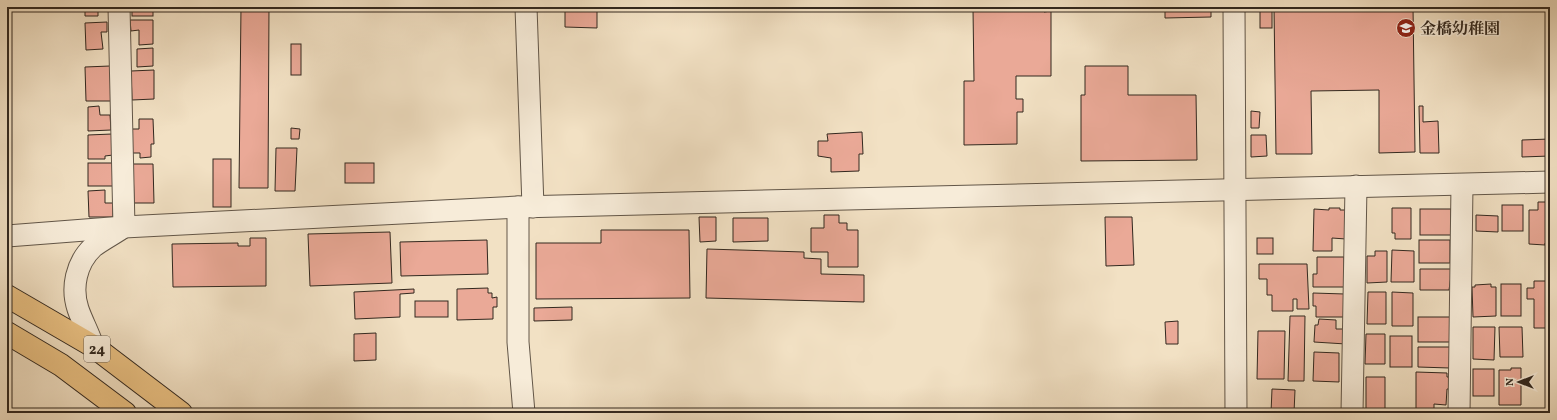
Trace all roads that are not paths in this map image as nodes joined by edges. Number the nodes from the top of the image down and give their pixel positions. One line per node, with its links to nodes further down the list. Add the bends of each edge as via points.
1 (119, 7): 9 (street)
2 (526, 7): 8 (street)
3 (1234, 7): 7 (street)
4 (1550, 182): 5 (street)
5 (1462, 185): 6 (street); 19 (street)
6 (1356, 186): 7 (street); 18 (street)
7 (1234, 190): 8 (street); 17 (street)
8 (526, 207): 9 (street); 16 (street, via 518,342)
9 (124, 227): 10 (street); 13 (street, via 93,248 78,268 74,291 78,310)
10 (7, 236)
11 (7, 296): 13 (highway, 24)
12 (7, 333): 14 (highway, 24, via 61,365)
13 (93, 346): 15 (highway, 24)
14 (126, 413)
15 (181, 413)
16 (524, 413)
17 (1236, 413)
18 (1352, 413)
19 (1459, 413)

